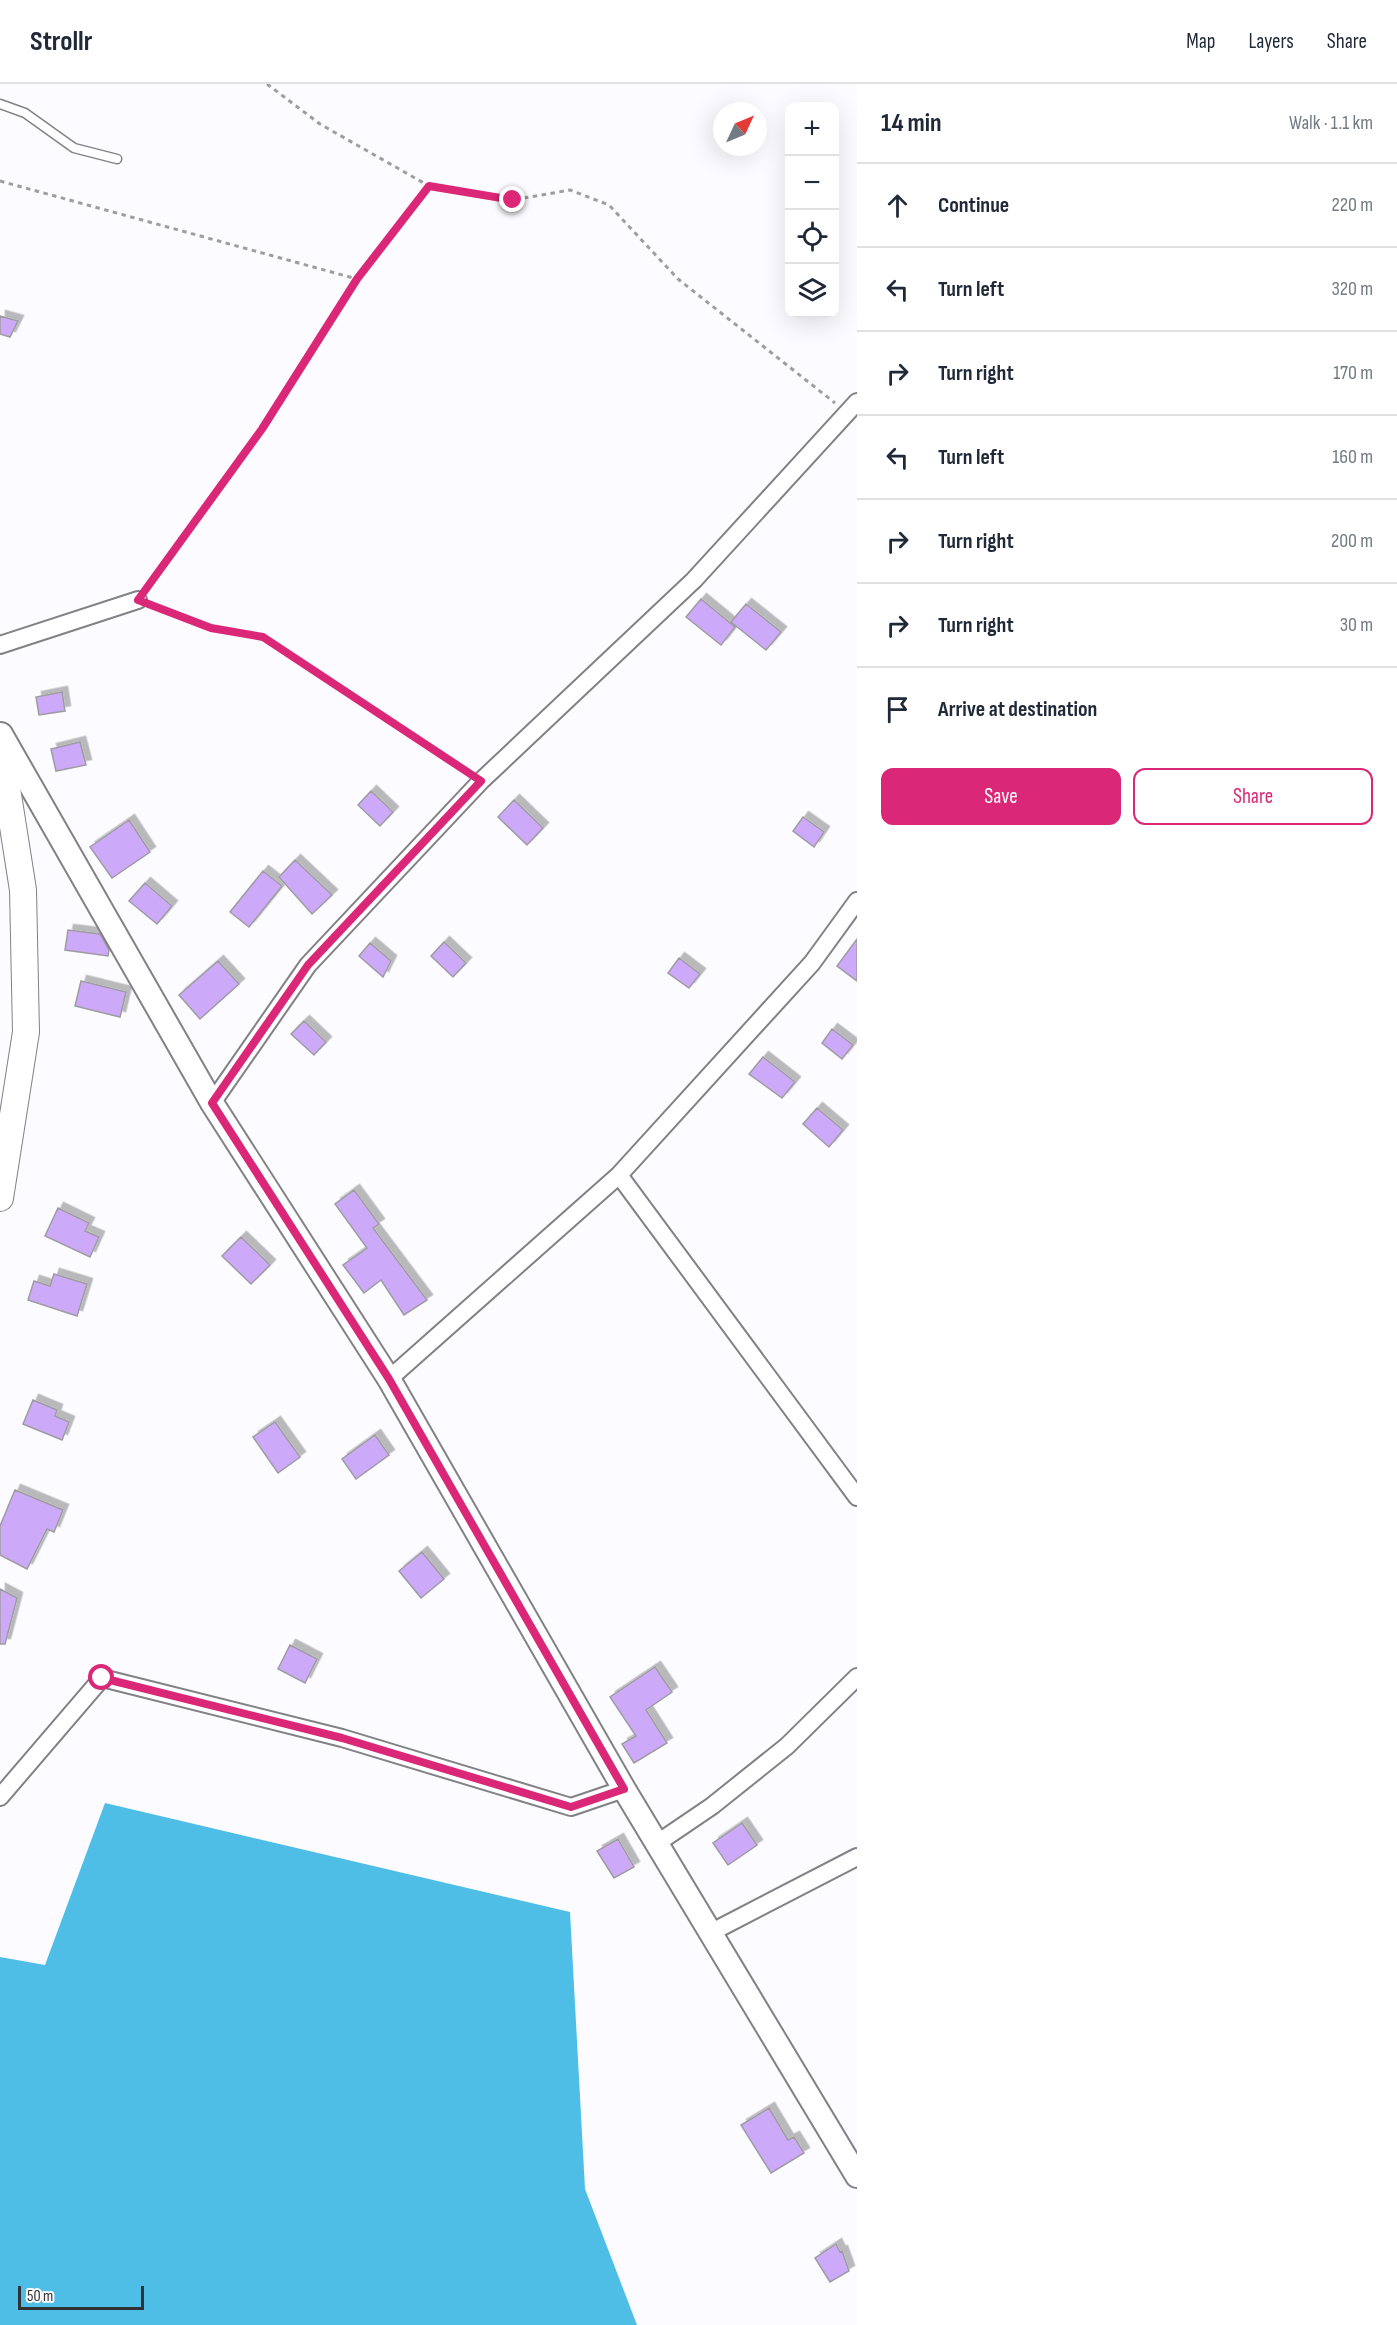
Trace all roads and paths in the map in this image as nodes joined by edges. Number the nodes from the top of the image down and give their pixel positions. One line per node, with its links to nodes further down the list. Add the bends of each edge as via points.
1 (267, 84): 5 (path, via 320,123)
2 (0, 104): 3 (lane, via 25,113 74,148)
3 (117, 159)
4 (0, 181): 6 (path)
5 (429, 186): 6 (path); 7 (path, via 513,200 570,189 609,205 678,279)
6 (357, 279): 8 (path, via 262,429)
7 (851, 406): 12 (street, via 694,580)
8 (138, 600): 9 (street); 12 (path, via 211,628 263,637)
9 (0, 645)
10 (0, 733): 14 (street)
11 (0, 744): 16 (main road, via 23,890 26,1032)
12 (481, 781): 14 (street, via 308,965)
13 (857, 900): 15 (street, via 812,963)
14 (212, 1103): 17 (street)
15 (619, 1175): 17 (street); 18 (street)
16 (0, 1198)
17 (389, 1379): 20 (street)
18 (857, 1497)
19 (857, 1677): 22 (street, via 787,1746 712,1806)
20 (624, 1789): 21 (street, via 571,1807 342,1738 102,1678); 22 (street)
21 (0, 1797)
22 (656, 1844): 24 (street)
23 (857, 1857): 24 (street)
24 (710, 1933): 25 (street)
25 (857, 2175)

